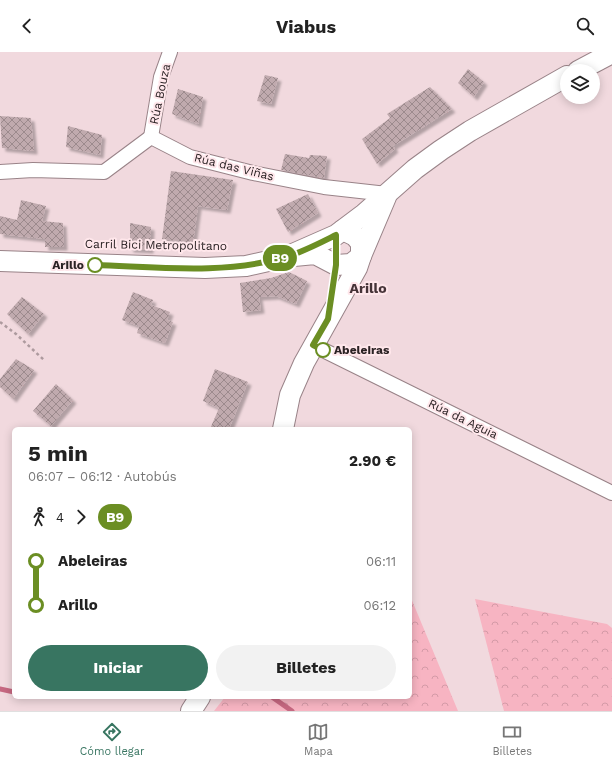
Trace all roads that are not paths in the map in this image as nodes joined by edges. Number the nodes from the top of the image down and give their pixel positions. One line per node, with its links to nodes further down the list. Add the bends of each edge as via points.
1 (170, 52): 5 (street, Rúa Bouza, via 161,77)
2 (612, 53): 3 (main road)
3 (591, 64)
4 (560, 80): 7 (main road, via 441,150)
5 (151, 137): 6 (street, via 104,172); 7 (street, Rúa das Viñas, via 190,157 253,173 324,187)
6 (0, 172)
7 (387, 194): 8 (main road); 9 (main road)
8 (339, 232): 9 (main road, via 355,236 361,243); 10 (main road); 12 (main road)
9 (361, 256): 12 (main road, via 351,264); 13 (main road, via 357,268)
10 (286, 257): 11 (main road, via 246,266 205,268); 12 (main road, via 315,254)
11 (0, 261)
12 (336, 265): 13 (main road)
13 (328, 319): 14 (main road)
14 (313, 345): 15 (main road, via 290,395); 16 (street, Rúa da Aguia)
15 (283, 427)
16 (612, 493)
17 (199, 699): 18 (main road)
18 (191, 711)

